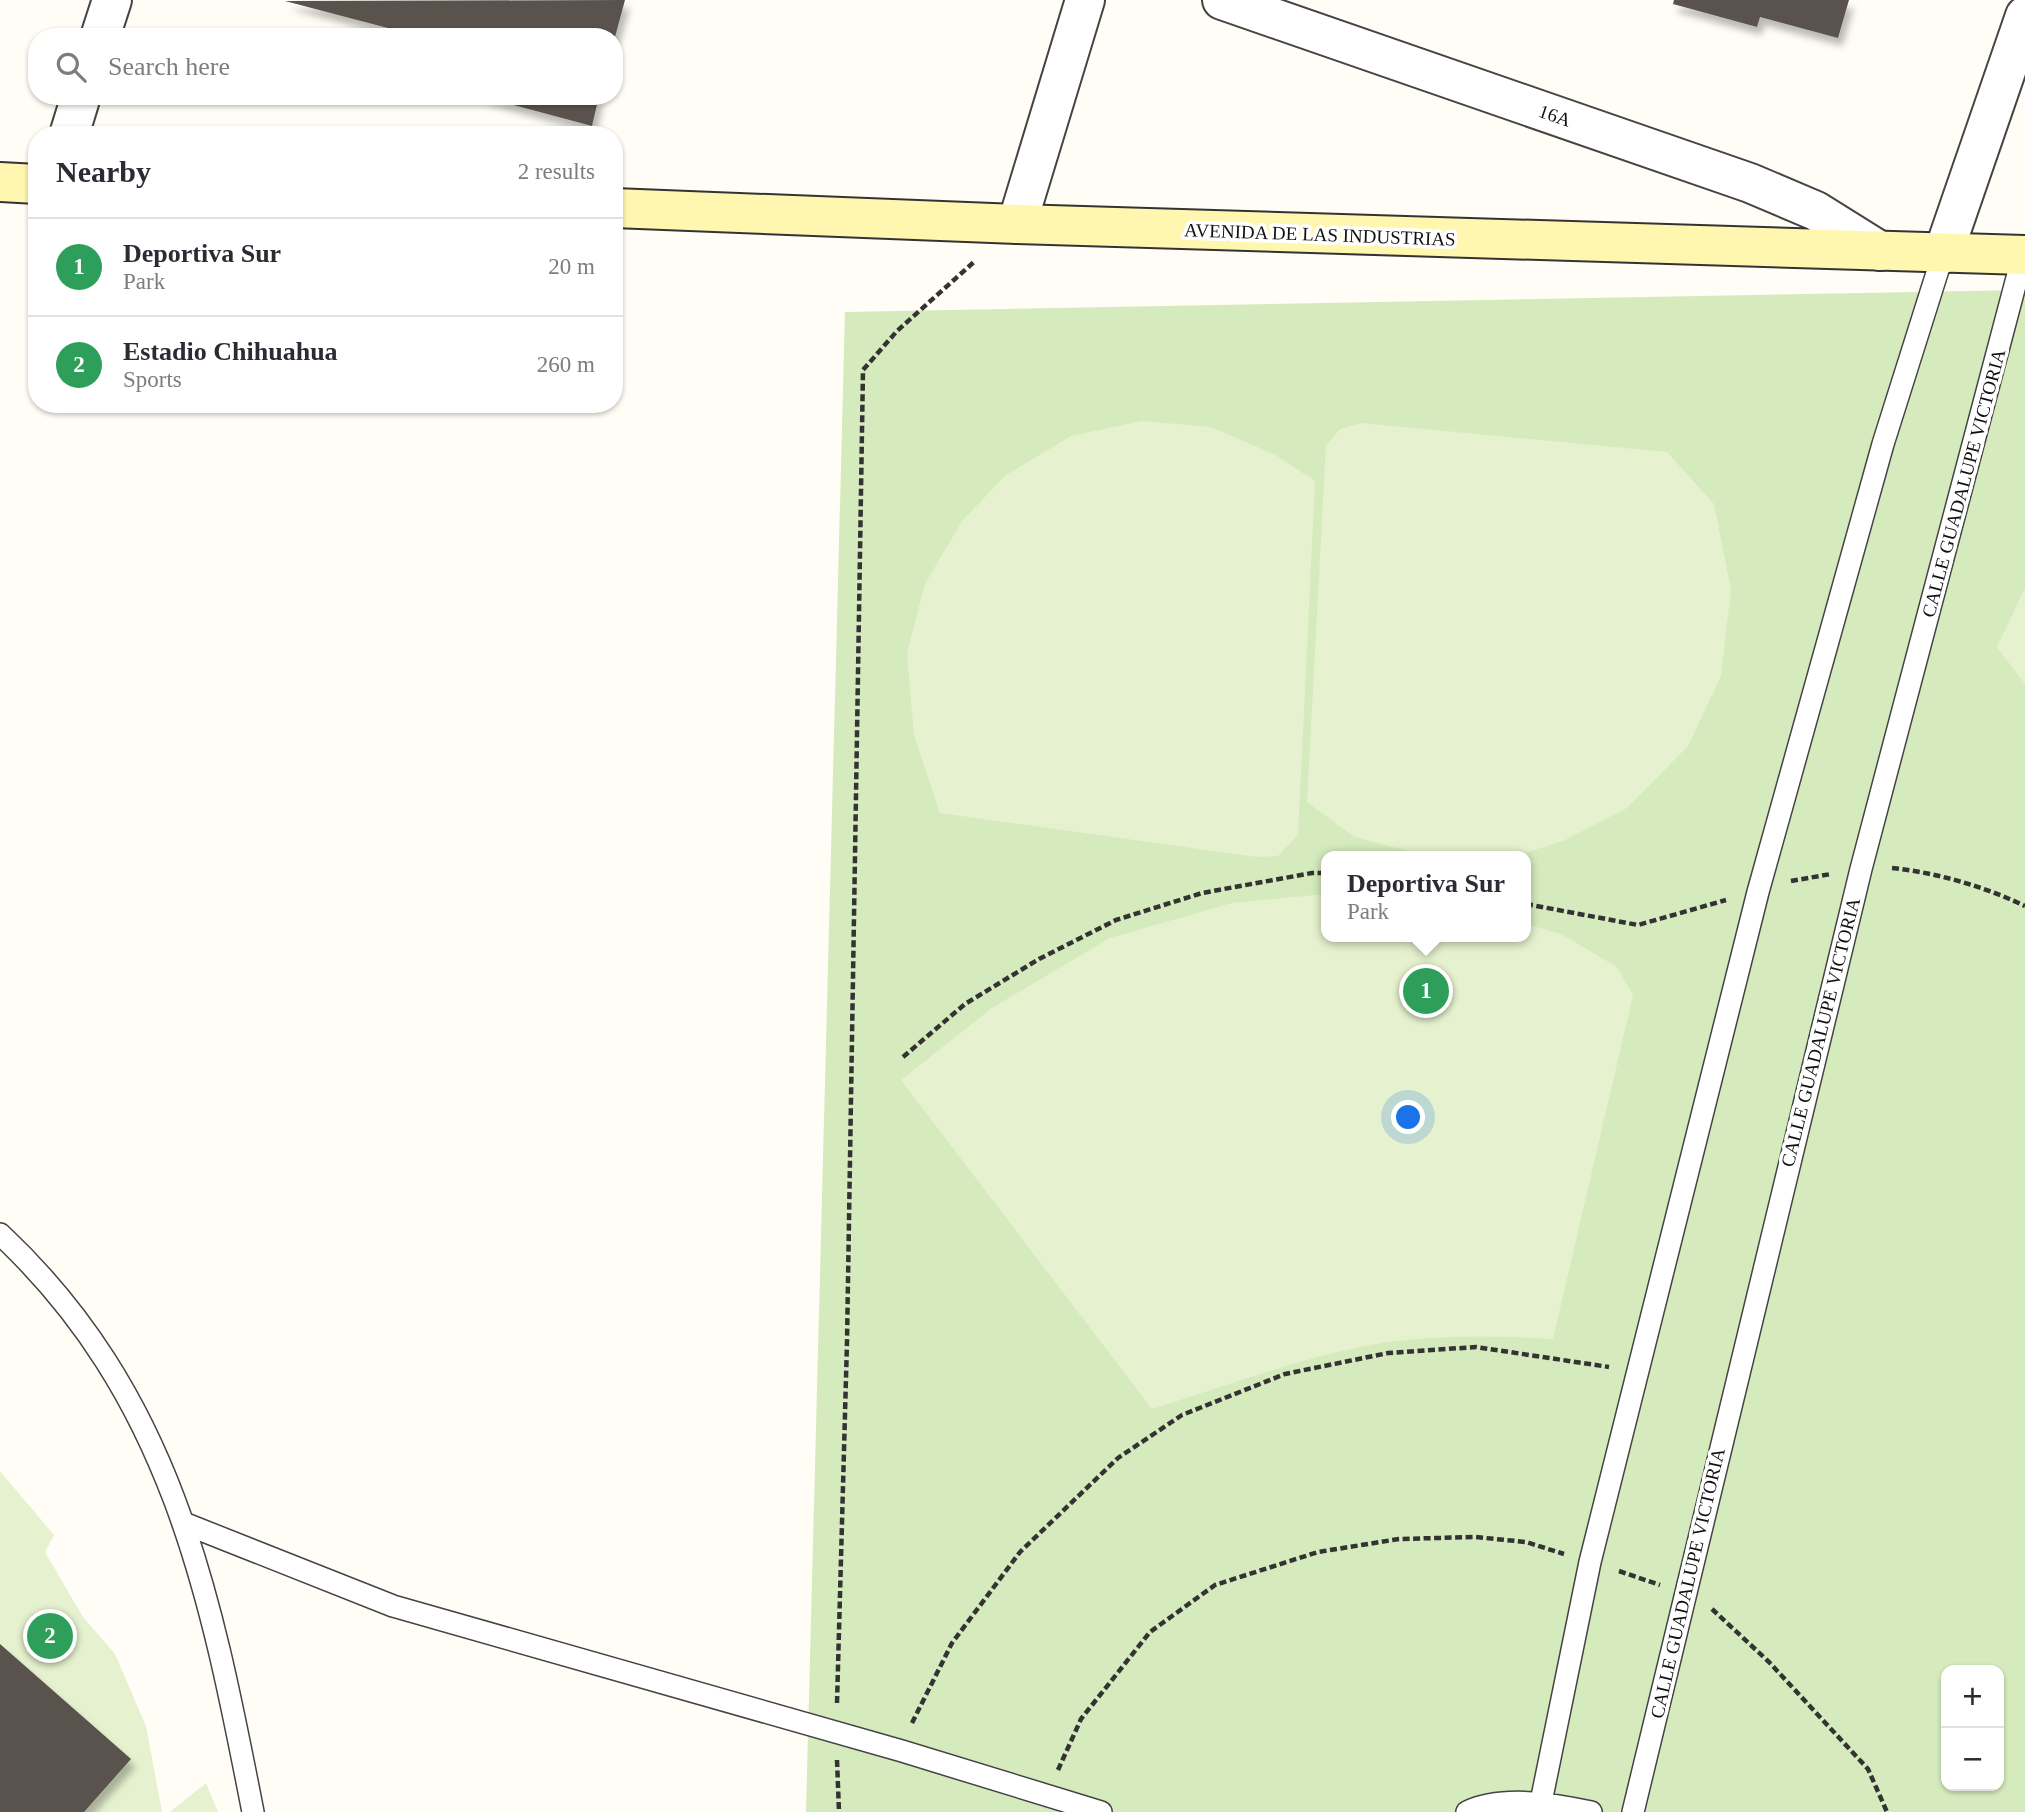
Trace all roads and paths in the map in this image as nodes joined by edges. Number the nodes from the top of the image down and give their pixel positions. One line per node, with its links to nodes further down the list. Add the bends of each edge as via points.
1 (112, 0): 5 (street)
2 (1085, 0): 11 (street)
3 (1222, 0): 12 (street, 16A, via 1750,183 1816,212)
4 (2025, 16): 13 (street)
5 (103, 28)
6 (78, 105): 7 (street)
7 (72, 126)
8 (0, 182): 9 (main road)
9 (28, 184)
10 (623, 208): 11 (main road, AVENIDA DE LAS INDUSTRIAS)
11 (1017, 224): 12 (main road, AVENIDA DE LAS INDUSTRIAS); 22 (path, via 897,331 863,370 848,1328)
12 (1880, 251): 13 (main road, AVENIDA DE LAS INDUSTRIAS)
13 (1943, 254): 14 (main road, AVENIDA DE LAS INDUSTRIAS); 18 (lane, via 1883,444 1758,891)
14 (2024, 255): 21 (lane, CALLE GUADALUPE VICTORIA, via 1861,869)
15 (1321, 873): 16 (path, via 1202,893 1116,920 965,1004)
16 (903, 1057)
17 (0, 1234): 19 (lane, via 37,1269 96,1344 150,1437)
18 (1638, 1371): 20 (lane); 23 (path, via 1476,1347 1388,1353 1286,1374 1182,1415 1118,1458 1020,1552 952,1643 917,1707)
19 (186, 1524): 22 (lane, via 393,1606); 26 (lane, via 225,1669)
20 (1590, 1562): 21 (path); 24 (path, via 1526,1542 1475,1537 1399,1539 1318,1552 1215,1586 1150,1632 1080,1719); 25 (lane)
21 (1684, 1592): 31 (lane, CALLE GUADALUPE VICTORIA); 32 (path, via 1706,1603 1778,1672 1868,1769)
22 (836, 1732): 23 (lane); 27 (path)
23 (902, 1751): 24 (lane)
24 (1046, 1796): 28 (lane)
25 (1541, 1802): 29 (lane, via 1477,1807); 30 (lane)
26 (253, 1812)
27 (839, 1812)
28 (1101, 1812)
29 (1467, 1812)
30 (1591, 1812)
31 (1633, 1812)
32 (1887, 1812)

